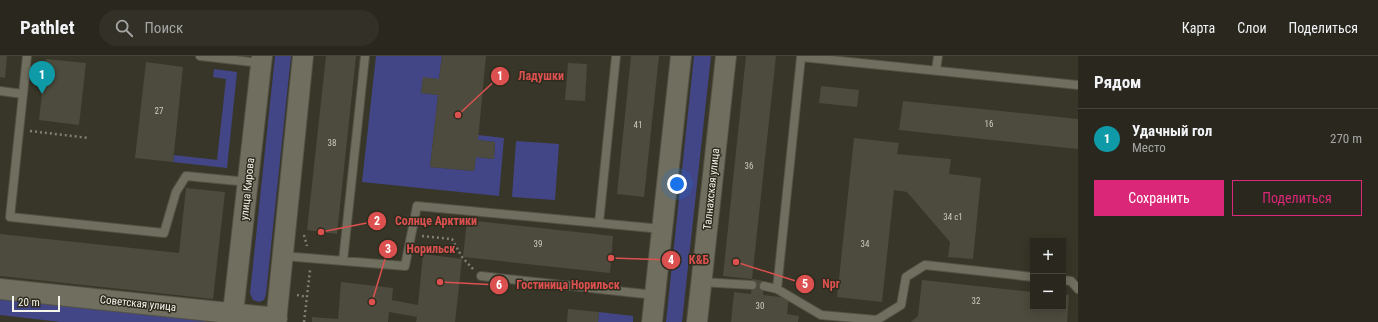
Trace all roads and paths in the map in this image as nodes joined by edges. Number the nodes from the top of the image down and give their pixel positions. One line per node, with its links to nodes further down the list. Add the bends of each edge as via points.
1 (27, 56): 13 (lane)
2 (200, 56): 9 (lane)
3 (303, 56): 21 (street)
4 (365, 56): 23 (lane)
5 (616, 56): 17 (lane)
6 (681, 56): 19 (street)
7 (726, 56): 27 (street, Талнахская улица)
8 (938, 56): 10 (lane)
9 (261, 59): 16 (street, улица Кирова)
10 (936, 70): 11 (lane); 32 (lane, via 801,57)
11 (1078, 85)
12 (0, 91): 13 (lane)
13 (23, 94): 14 (lane)
14 (20, 130): 15 (path); 16 (lane, via 10,217 164,233 176,192 186,176)
15 (89, 138)
16 (248, 182): 34 (street, улица Кирова)
17 (599, 223): 19 (lane); 20 (lane, via 417,206)
18 (304, 227): 22 (path, via 303,235)
19 (662, 229): 33 (street)
20 (411, 235): 23 (lane, via 405,266); 24 (path, via 452,239 462,257)
21 (283, 256): 22 (lane); 36 (street)
22 (311, 258): 23 (lane); 37 (path)
23 (343, 261)
24 (481, 276): 33 (lane)
25 (1030, 277): 35 (lane, via 925,265 906,277 901,305 878,320)
26 (1066, 280): 31 (lane, via 1071,281)
27 (701, 282): 28 (lane); 39 (street, Талнахская улица)
28 (752, 285)
29 (764, 286): 32 (lane)
30 (0, 289): 34 (street, Советская улица)
31 (1078, 289)
32 (777, 290): 35 (lane)
33 (655, 295): 38 (street)
34 (232, 318): 36 (street, Советская улица)
35 (831, 319)
36 (276, 320)
37 (304, 322)
38 (652, 322)
39 (697, 322)

